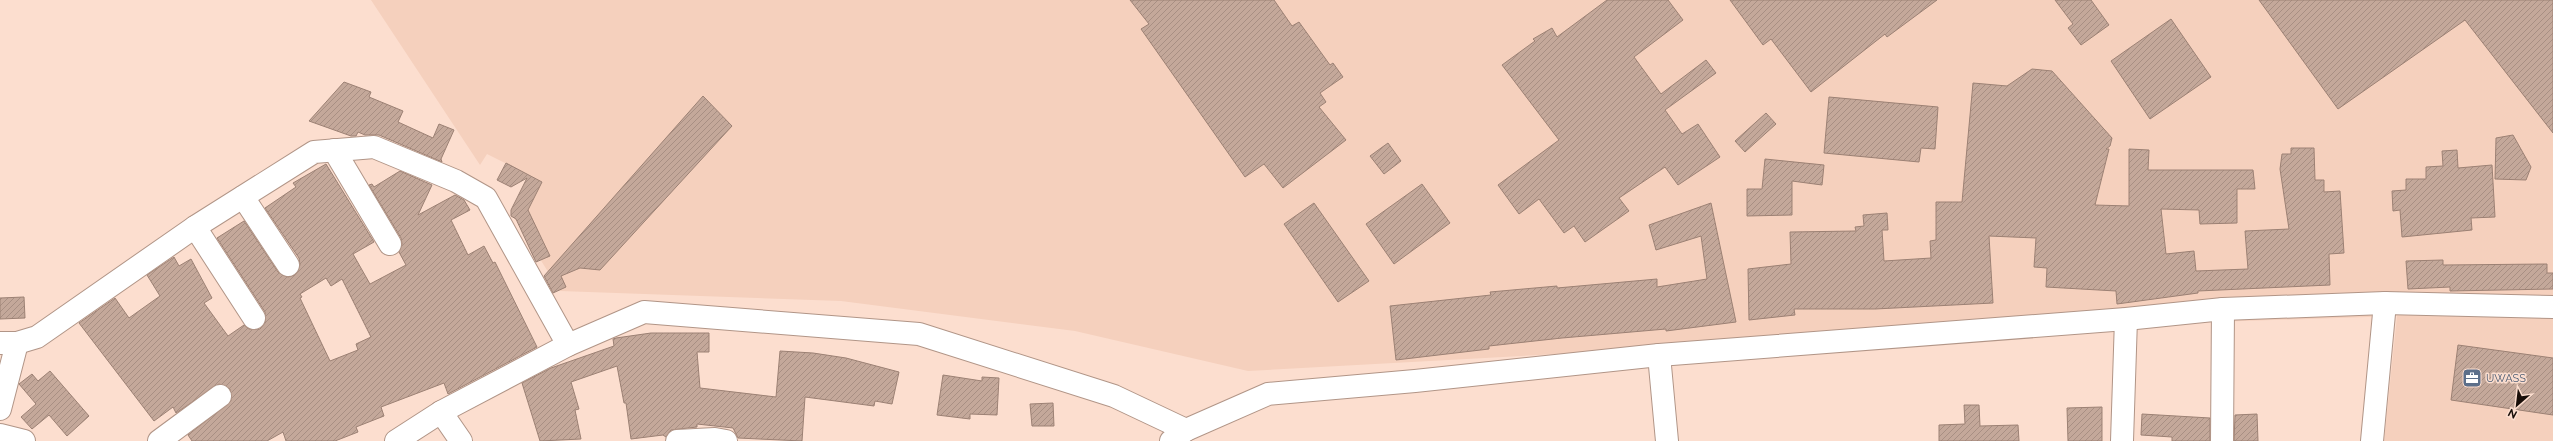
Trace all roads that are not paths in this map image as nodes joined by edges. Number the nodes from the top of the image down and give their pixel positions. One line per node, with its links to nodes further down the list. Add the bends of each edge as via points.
1 (334, 150): 2 (street, via 314,152); 4 (street); 12 (street, via 374,147 456,181 486,198)
2 (243, 197): 3 (street); 5 (street)
3 (195, 227): 9 (street); 11 (street, via 36,337)
4 (390, 244)
5 (288, 265)
6 (2384, 303): 7 (street); 8 (street); 28 (street)
7 (2553, 307)
8 (2223, 309): 10 (street); 27 (street)
9 (254, 318)
10 (2126, 319): 13 (street); 26 (street)
11 (9, 343): 15 (street)
12 (568, 345): 16 (street); 18 (street, via 644,312 919,334 1114,396)
13 (1659, 355): 18 (street, via 1268,394); 25 (street)
14 (220, 396): 20 (street)
15 (0, 409)
16 (441, 412): 21 (street); 22 (street)
17 (0, 435): 19 (street)
18 (1179, 435)
19 (24, 441)
20 (159, 441)
21 (396, 441)
22 (461, 441)
23 (678, 441): 24 (street)
24 (726, 441)
25 (1667, 441)
26 (2122, 441)
27 (2222, 441)
28 (2372, 441)

